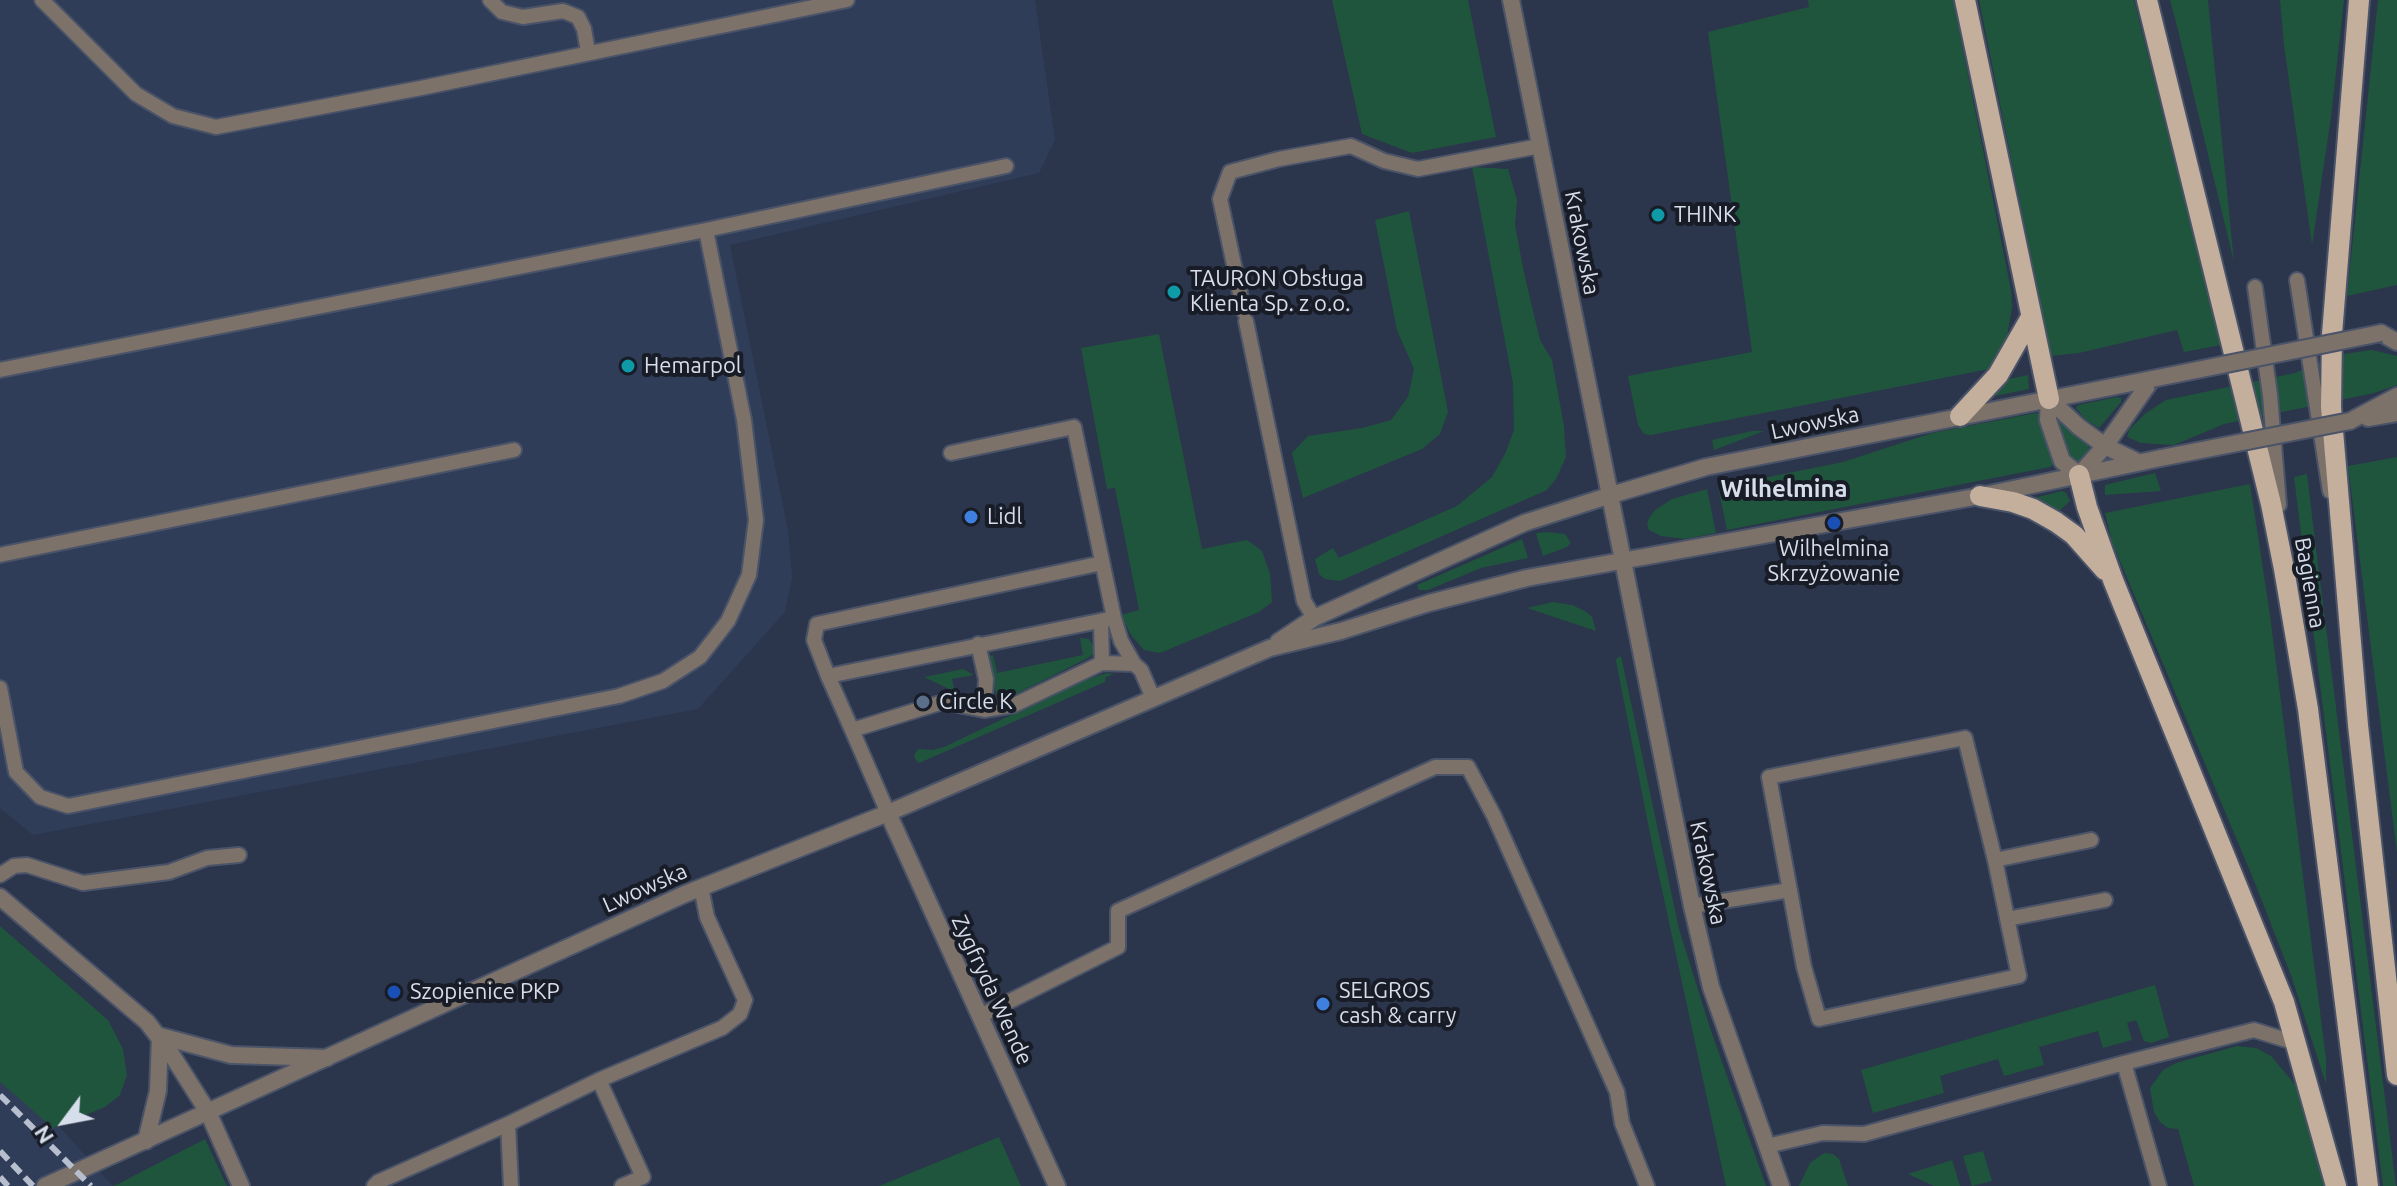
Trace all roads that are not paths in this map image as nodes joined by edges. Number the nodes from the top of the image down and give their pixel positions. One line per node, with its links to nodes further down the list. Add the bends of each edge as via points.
1 (42, 0): 8 (lane, via 136,94 173,116 216,127)
2 (490, 0): 8 (lane, via 502,12 523,17 563,11 578,17)
3 (847, 0): 8 (lane)
4 (1511, 0): 9 (street, Krakowska)
5 (1965, 0): 14 (main road)
6 (2147, 0): 35 (main road, Bagienna)
7 (2359, 0): 34 (main road, Bagienna, via 2331,370)
8 (588, 52)
9 (1540, 146): 29 (street, Krakowska); 37 (lane, via 1418,169 1351,146 1230,172 1220,199 1304,601)
10 (1006, 166): 11 (lane)
11 (706, 230): 17 (lane); 44 (lane, via 744,420 756,520 749,575 728,621 700,657 663,681 619,696 68,806 40,797 16,772)
12 (2297, 280): 34 (lane)
13 (2255, 287): 35 (lane)
14 (2030, 319): 20 (main road); 22 (main road, via 1998,375)
15 (2389, 331): 16 (street); 18 (street, Lwowska, bridge)
16 (2397, 342)
17 (0, 370)
18 (2152, 379): 20 (street, Lwowska); 24 (street)
19 (2397, 396): 23 (street)
20 (2049, 399): 22 (street, Lwowska); 24 (street); 28 (street, via 2048,420 2062,461)
21 (2397, 413): 23 (street, Lwowska)
22 (1960, 416): 29 (street, Lwowska, via 1706,467)
23 (2350, 421): 27 (street, Lwowska, bridge)
24 (2105, 446): 27 (street); 28 (street)
25 (514, 450): 31 (lane)
26 (951, 453): 33 (lane, via 1074,427)
27 (2138, 462): 28 (street, Lwowska)
28 (2079, 475): 30 (street, Lwowska); 36 (main road)
29 (1611, 495): 32 (street, Krakowska); 37 (street, Lwowska, via 1524,523)
30 (1980, 496): 32 (street, Lwowska); 36 (main road, via 2013,502 2056,522)
31 (0, 555)
32 (1622, 562): 40 (street, Lwowska, via 1527,578); 57 (street, Krakowska)
33 (1102, 563): 38 (lane); 43 (lane, via 817,624 814,640)
34 (2342, 566): 64 (main road, Bagienna)
35 (2284, 569): 80 (main road, Bagienna, via 2310,725)
36 (2113, 580): 61 (main road, via 2223,847)
37 (1314, 618): 40 (street, Lwowska)
38 (1107, 620): 39 (lane); 41 (lane); 42 (lane)
39 (978, 644): 43 (lane); 46 (lane, via 986,679)
40 (1270, 648): 45 (street, Lwowska)
41 (1102, 663): 42 (lane); 46 (lane, via 1014,705)
42 (1134, 664): 45 (lane)
43 (828, 676): 47 (lane)
44 (0, 688)
45 (1153, 698): 48 (street, Lwowska)
46 (984, 710): 47 (lane, via 943,702)
47 (852, 730): 48 (lane)
48 (888, 813): 53 (street, Lwowska); 59 (street, Zygfryda Wende)
49 (2091, 840): 51 (lane)
50 (239, 855): 52 (lane, via 207,858 169,872 83,883 27,865)
51 (1995, 860): 54 (lane, via 1965,738 1769,777); 58 (lane)
52 (0, 875)
53 (701, 887): 62 (street, Lwowska); 65 (lane, via 707,917 745,1000 740,1014 722,1028)
54 (1790, 890): 57 (lane); 58 (lane, via 1819,1019 2019,976)
55 (0, 897): 60 (street)
56 (2105, 900): 58 (lane)
57 (1692, 906): 69 (street, Krakowska, via 1711,987)
58 (2007, 919)
59 (980, 1016): 75 (street, Zygfryda Wende); 76 (lane, via 1118,947 1118,911 1435,767 1468,767 1617,1092 1622,1123)
60 (160, 1036): 62 (street, via 231,1055); 66 (street); 68 (street, via 158,1091)
61 (2296, 1043): 63 (lane, via 2254,1030); 79 (main road)
62 (327, 1058): 66 (street, Lwowska)
63 (2124, 1063): 69 (lane, via 1864,1134 1823,1133); 78 (lane)
64 (2397, 1075)
65 (599, 1080): 67 (lane); 74 (lane, via 643,1177)
66 (208, 1112): 68 (street, Lwowska); 71 (street)
67 (508, 1124): 72 (lane); 73 (lane)
68 (146, 1141): 70 (street, Lwowska)
69 (1767, 1146): 77 (street, Krakowska)
70 (45, 1186)
71 (241, 1186)
72 (374, 1186)
73 (511, 1186)
74 (622, 1186)
75 (1057, 1186)
76 (1647, 1186)
77 (1781, 1186)
78 (2159, 1186)
79 (2336, 1186)
80 (2368, 1186)

